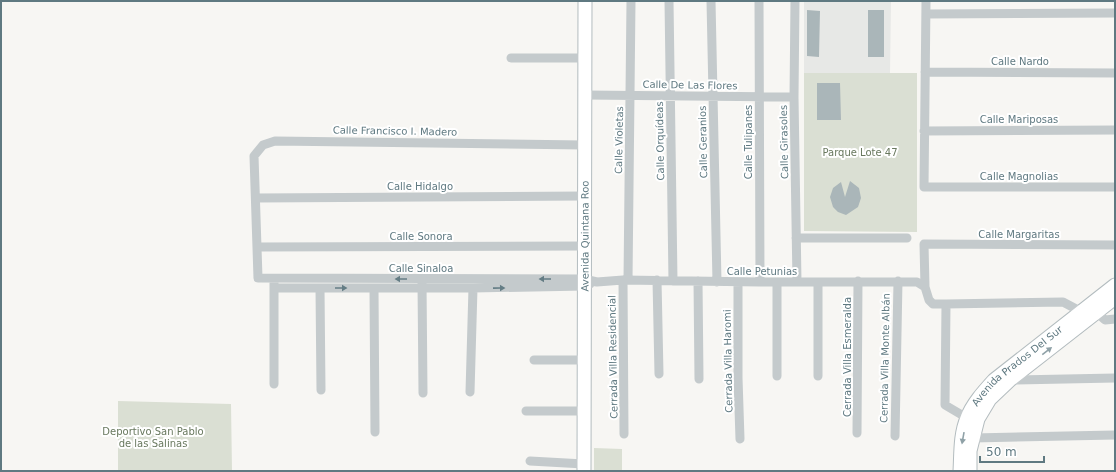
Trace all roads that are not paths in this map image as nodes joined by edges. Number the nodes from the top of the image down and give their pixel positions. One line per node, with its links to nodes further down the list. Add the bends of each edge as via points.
1 (585, 1): 11 (main road, Avenida Quintana Roo)
2 (631, 1): 15 (street, Calle Violetas)
3 (669, 1): 16 (street, Calle Orquídeas)
4 (711, 1): 17 (street, Calle Geranios)
5 (759, 1): 18 (street, Calle Tulipanes)
6 (795, 1): 19 (street, Calle Girasoles)
7 (926, 1): 9 (street)
8 (1115, 13): 9 (street)
9 (926, 14): 12 (street)
10 (511, 58): 11 (street)
11 (584, 58): 14 (main road, Avenida Quintana Roo)
12 (925, 72): 13 (street, Calle Nardo); 21 (street)
13 (1115, 72)
14 (584, 95): 15 (street, Calle De Las Flores); 22 (main road, Avenida Quintana Roo)
15 (630, 95): 16 (street, Calle De Las Flores); 33 (street, Calle Violetas)
16 (670, 96): 17 (street, Calle De Las Flores); 35 (street, Calle Orquídeas)
17 (713, 96): 18 (street, Calle De Las Flores); 39 (street, Calle Geranios)
18 (759, 97): 19 (street, Calle De Las Flores); 41 (street, Calle Tulipanes)
19 (794, 97): 26 (street, Calle Girasoles)
20 (1115, 130): 21 (street, Calle Mariposas)
21 (924, 131): 23 (street, Calle Magnolias, via 924,187)
22 (584, 145): 24 (main road, Avenida Quintana Roo); 25 (street, Calle Francisco I. Madero, via 275,141 263,145 254,156)
23 (1115, 187)
24 (584, 196): 25 (street, Calle Hidalgo); 29 (main road, Avenida Quintana Roo)
25 (257, 198): 30 (street, Calle Francisco I. Madero)
26 (796, 238): 27 (street); 43 (street, Calle Girasoles)
27 (907, 238)
28 (1115, 245): 52 (street, Calle Margaritas, via 924,244)
29 (584, 246): 30 (street, Calle Sonora); 38 (main road, Avenida Quintana Roo)
30 (257, 247): 31 (street, Calle Francisco I. Madero)
31 (258, 278): 46 (street, Calle Sinaloa)
32 (422, 279): 38 (street, Calle Sinaloa, one-way to 32); 46 (street, Calle Sinaloa, one-way to 46); 50 (street)
33 (625, 280): 34 (street, Calle Petunias); 38 (street, Calle Petunias); 76 (street, Cerrada Villa Residencial)
34 (657, 280): 35 (street, Calle Petunias); 60 (street)
35 (673, 281): 36 (street, Calle Petunias)
36 (698, 281): 39 (street, Calle Petunias); 64 (street)
37 (898, 281): 45 (street, Calle Petunias); 52 (street, Calle Petunias, via 917,282); 78 (street, Cerrada Villa Monte Albán)
38 (588, 282): 51 (street, Calle Sinaloa, one-way to 38); 59 (main road, Avenida Quintana Roo)
39 (717, 282): 40 (street, Calle Petunias)
40 (738, 282): 41 (street, Calle Petunias); 80 (street, Cerrada Villa Haromi)
41 (760, 282): 42 (street, Calle Petunias)
42 (778, 282): 43 (street, Calle Petunias); 61 (street)
43 (796, 282): 44 (street, Calle Petunias)
44 (818, 282): 45 (street, Calle Petunias); 62 (street)
45 (858, 282): 75 (street, Cerrada Villa Esmeralda)
46 (274, 283): 48 (street, Calle Sinaloa); 67 (street)
47 (1115, 285): 55 (main road, Avenida Prados Del Sur)
48 (320, 288): 49 (street, Calle Sinaloa, one-way to 49); 68 (street)
49 (374, 288): 50 (street, Calle Sinaloa); 74 (street)
50 (422, 288): 51 (street, Calle Sinaloa); 70 (street)
51 (473, 288): 69 (street)
52 (926, 288): 54 (street, via 929,300 933,304)
53 (1115, 298): 56 (main road, Avenida Prados Del Sur)
54 (946, 304): 55 (street, via 1064,302); 73 (street, via 945,405)
55 (1080, 312): 65 (main road, Avenida Prados Del Sur)
56 (1096, 312): 57 (street, via 1105,320); 66 (main road, Avenida Prados Del Sur, one-way to 56)
57 (1115, 320)
58 (534, 360): 59 (street)
59 (584, 360): 72 (main road, Avenida Quintana Roo)
60 (658, 374)
61 (777, 376)
62 (818, 376)
63 (1115, 378): 66 (street)
64 (698, 379)
65 (994, 380): 66 (street); 73 (main road, Avenida Prados Del Sur, via 983,392)
66 (1010, 380): 79 (main road, Avenida Prados Del Sur, via 990,399 978,419)
67 (274, 384)
68 (321, 390)
69 (470, 392)
70 (422, 393)
71 (526, 411): 72 (street)
72 (584, 411): 82 (main road, Avenida Quintana Roo)
73 (967, 418): 83 (main road, Avenida Prados Del Sur, one-way to 83)
74 (375, 432)
75 (857, 433)
76 (624, 434)
77 (1115, 435): 79 (street)
78 (895, 436)
79 (973, 438): 84 (main road, Avenida Prados Del Sur)
80 (740, 439)
81 (530, 461): 82 (street)
82 (584, 467)
83 (960, 471)
84 (970, 471)

